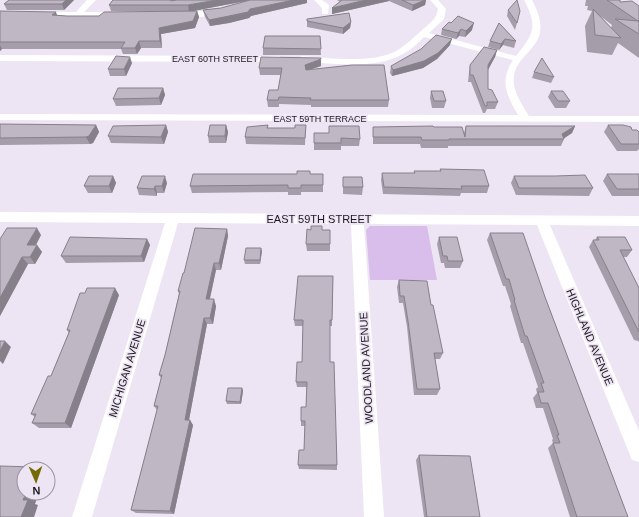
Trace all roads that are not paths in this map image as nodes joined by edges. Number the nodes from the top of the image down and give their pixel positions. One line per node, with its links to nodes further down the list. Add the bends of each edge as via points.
1 (92, 0): 9 (street)
2 (318, 0): 7 (street, via 326,7)
3 (434, 0): 13 (street, via 442,9 440,17)
4 (528, 0): 15 (street, via 537,19 537,28 533,40)
5 (101, 1): 10 (street)
6 (229, 9): 12 (street, via 206,14)
7 (325, 12)
8 (0, 14): 9 (street)
9 (78, 14): 10 (street)
10 (93, 14): 11 (street)
11 (125, 14)
12 (173, 15)
13 (422, 34): 14 (street, EAST 60TH STREET, via 399,53 373,60); 15 (street)
14 (0, 58)
15 (518, 60): 18 (street, via 511,71 509,83)
16 (0, 117): 18 (street, EAST 59TH TERRACE)
17 (639, 119): 18 (street, EAST 59TH TERRACE)
18 (526, 120)
19 (0, 217): 20 (street, EAST 59TH STREET)
20 (172, 218): 21 (street, EAST 59TH STREET); 25 (street, MICHIGAN AVENUE)
21 (357, 220): 22 (street, EAST 59TH STREET); 26 (street, WOODLAND AVENUE)
22 (542, 221): 23 (street, EAST 59TH STREET); 24 (street, HIGHLAND AVENUE)
23 (639, 221)
24 (639, 453)
25 (82, 517)
26 (374, 517)

